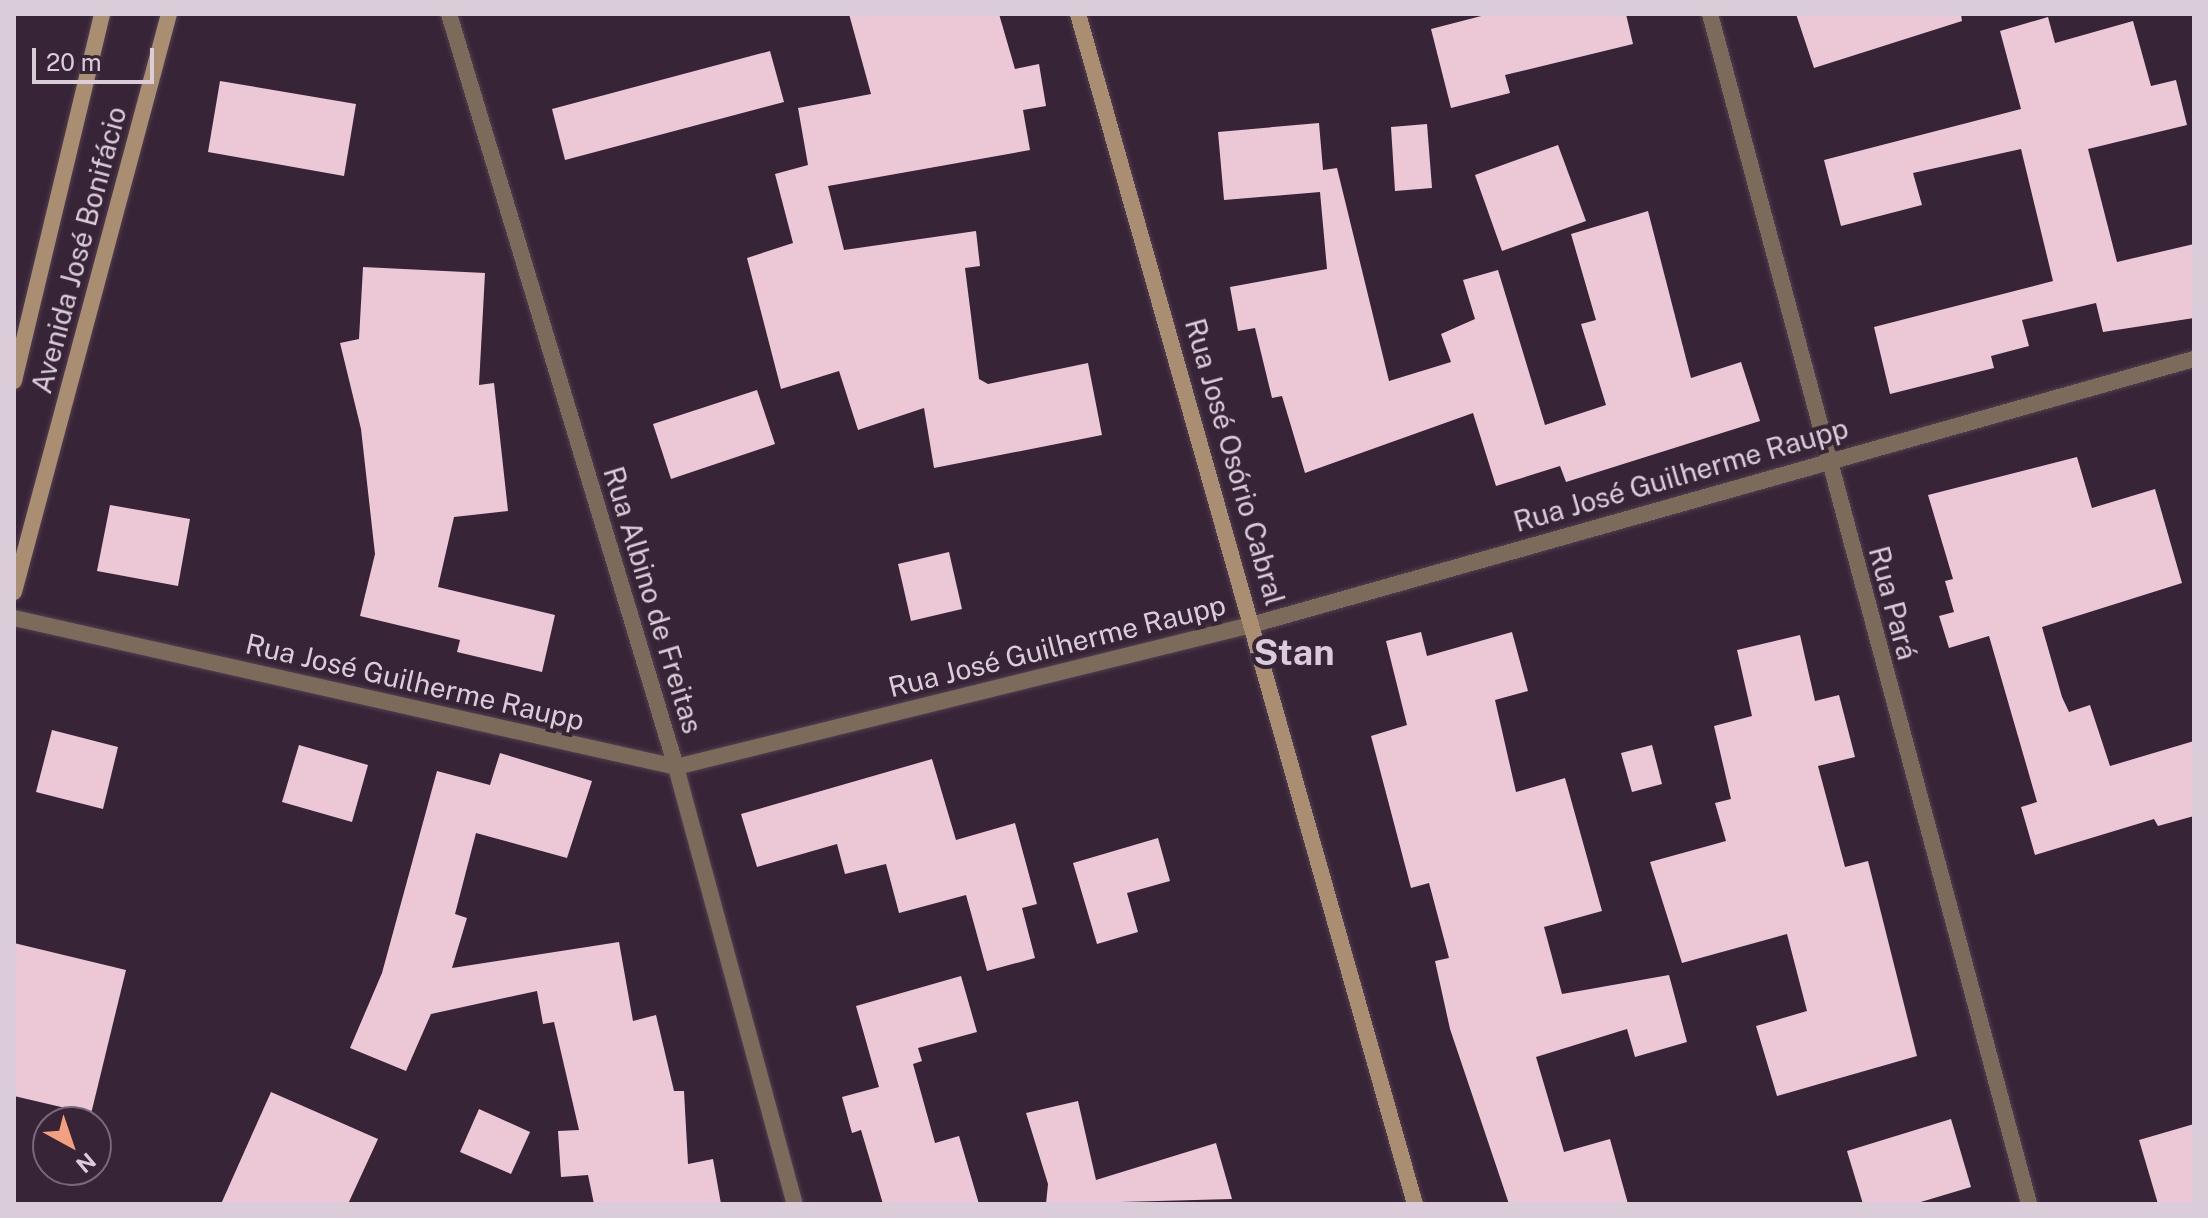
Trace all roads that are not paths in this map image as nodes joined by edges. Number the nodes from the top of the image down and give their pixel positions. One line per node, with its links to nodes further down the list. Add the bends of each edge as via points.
1 (102, 14): 7 (street, Avenida José Bonifácio)
2 (169, 14): 9 (street, Avenida José Bonifácio)
3 (449, 14): 12 (street, Rua Albino de Freitas)
4 (1078, 14): 11 (street, Rua José Osório Cabral)
5 (1710, 14): 8 (street, Rua Pará)
6 (2194, 359): 8 (street, Rua José Guilherme Raupp)
7 (14, 381)
8 (1827, 459): 11 (street, Rua José Guilherme Raupp); 15 (street, Rua Pará)
9 (14, 592)
10 (14, 618): 12 (street, Rua José Guilherme Raupp)
11 (1255, 624): 12 (street, Rua José Guilherme Raupp); 14 (street, Rua José Osório Cabral)
12 (676, 767): 13 (street, Rua Albino de Freitas)
13 (795, 1204)
14 (1415, 1204)
15 (2029, 1204)

